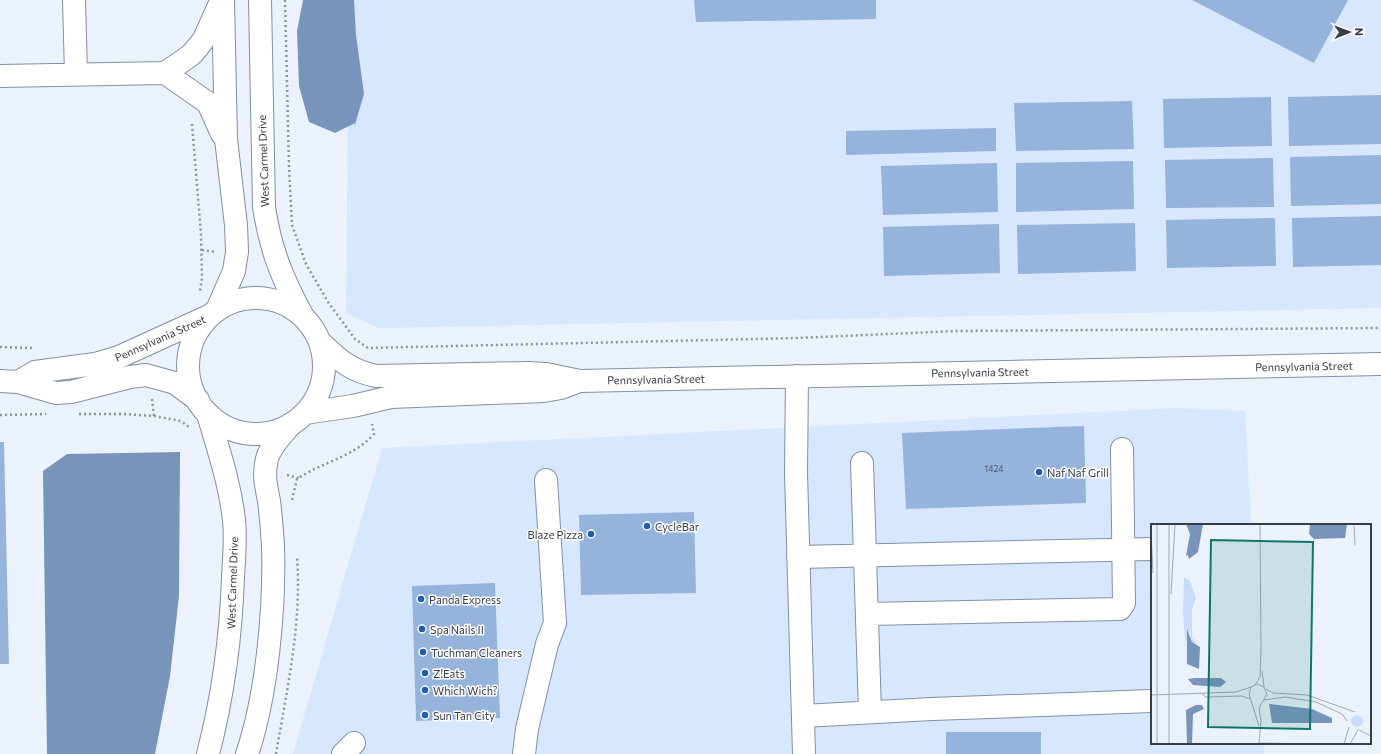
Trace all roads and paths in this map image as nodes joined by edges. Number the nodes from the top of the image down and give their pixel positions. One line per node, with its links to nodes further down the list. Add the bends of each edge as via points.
1 (74, 0): 6 (main road)
2 (222, 0): 5 (main road, via 198,47); 9 (main road)
3 (260, 0): 14 (main road, West Carmel Drive, via 264,207 275,260)
4 (285, 0): 15 (path, via 292,224 306,264 328,302 354,339 368,348 797,338 956,330)
5 (165, 73): 6 (main road); 9 (main road, via 208,103)
6 (76, 74): 7 (main road)
7 (0, 76)
8 (192, 120): 10 (path)
9 (226, 139): 13 (main road, via 237,252 234,272)
10 (202, 250): 11 (path); 12 (path, via 202,278)
11 (220, 253)
12 (198, 296)
13 (214, 313): 14 (main road, via 240,300 260,298 280,302); 22 (main road, Pennsylvania Street, via 119,357 95,364 35,372); 23 (main road, via 195,336 189,356 189,377)
14 (302, 315): 16 (main road)
15 (1381, 328)
16 (320, 342): 21 (main road, Pennsylvania Street, via 340,362 376,376 529,373); 27 (main road, via 324,367 322,384 315,400)
17 (0, 347): 18 (path)
18 (38, 348)
19 (1381, 364): 20 (main road, Pennsylvania Street)
20 (797, 376): 21 (main road, Pennsylvania Street); 37 (main road)
21 (580, 381): 27 (main road, Pennsylvania Street, via 544,391 391,397)
22 (9, 382): 23 (main road, Pennsylvania Street, via 56,393 71,392 146,374 176,383)
23 (203, 407): 27 (main road, via 222,425 248,433 274,432); 42 (main road, West Carmel Drive, via 226,475 234,521 230,633 218,712)
24 (48, 414): 26 (path)
25 (71, 414): 28 (path, via 154,416 181,421)
26 (0, 415)
27 (298, 419): 43 (main road, via 277,440 267,457 264,479 272,546 270,627 262,692)
28 (190, 429)
29 (374, 434): 31 (path, via 356,450)
30 (1122, 449): 35 (main road)
31 (331, 461)
32 (862, 463): 36 (main road)
33 (546, 480): 46 (main road, via 555,623 547,644 527,729)
34 (1151, 549): 35 (main road)
35 (1123, 550): 36 (main road); 38 (main road, via 1124,603 1120,609)
36 (866, 556): 37 (main road); 38 (main road)
37 (798, 557): 41 (main road)
38 (867, 614): 40 (main road)
39 (1151, 701): 40 (main road)
40 (870, 712): 41 (main road)
41 (803, 716): 47 (main road)
42 (208, 754)
43 (247, 754)
44 (343, 754): 45 (main road, via 354,743)
45 (353, 754)
46 (524, 754)
47 (804, 754)

